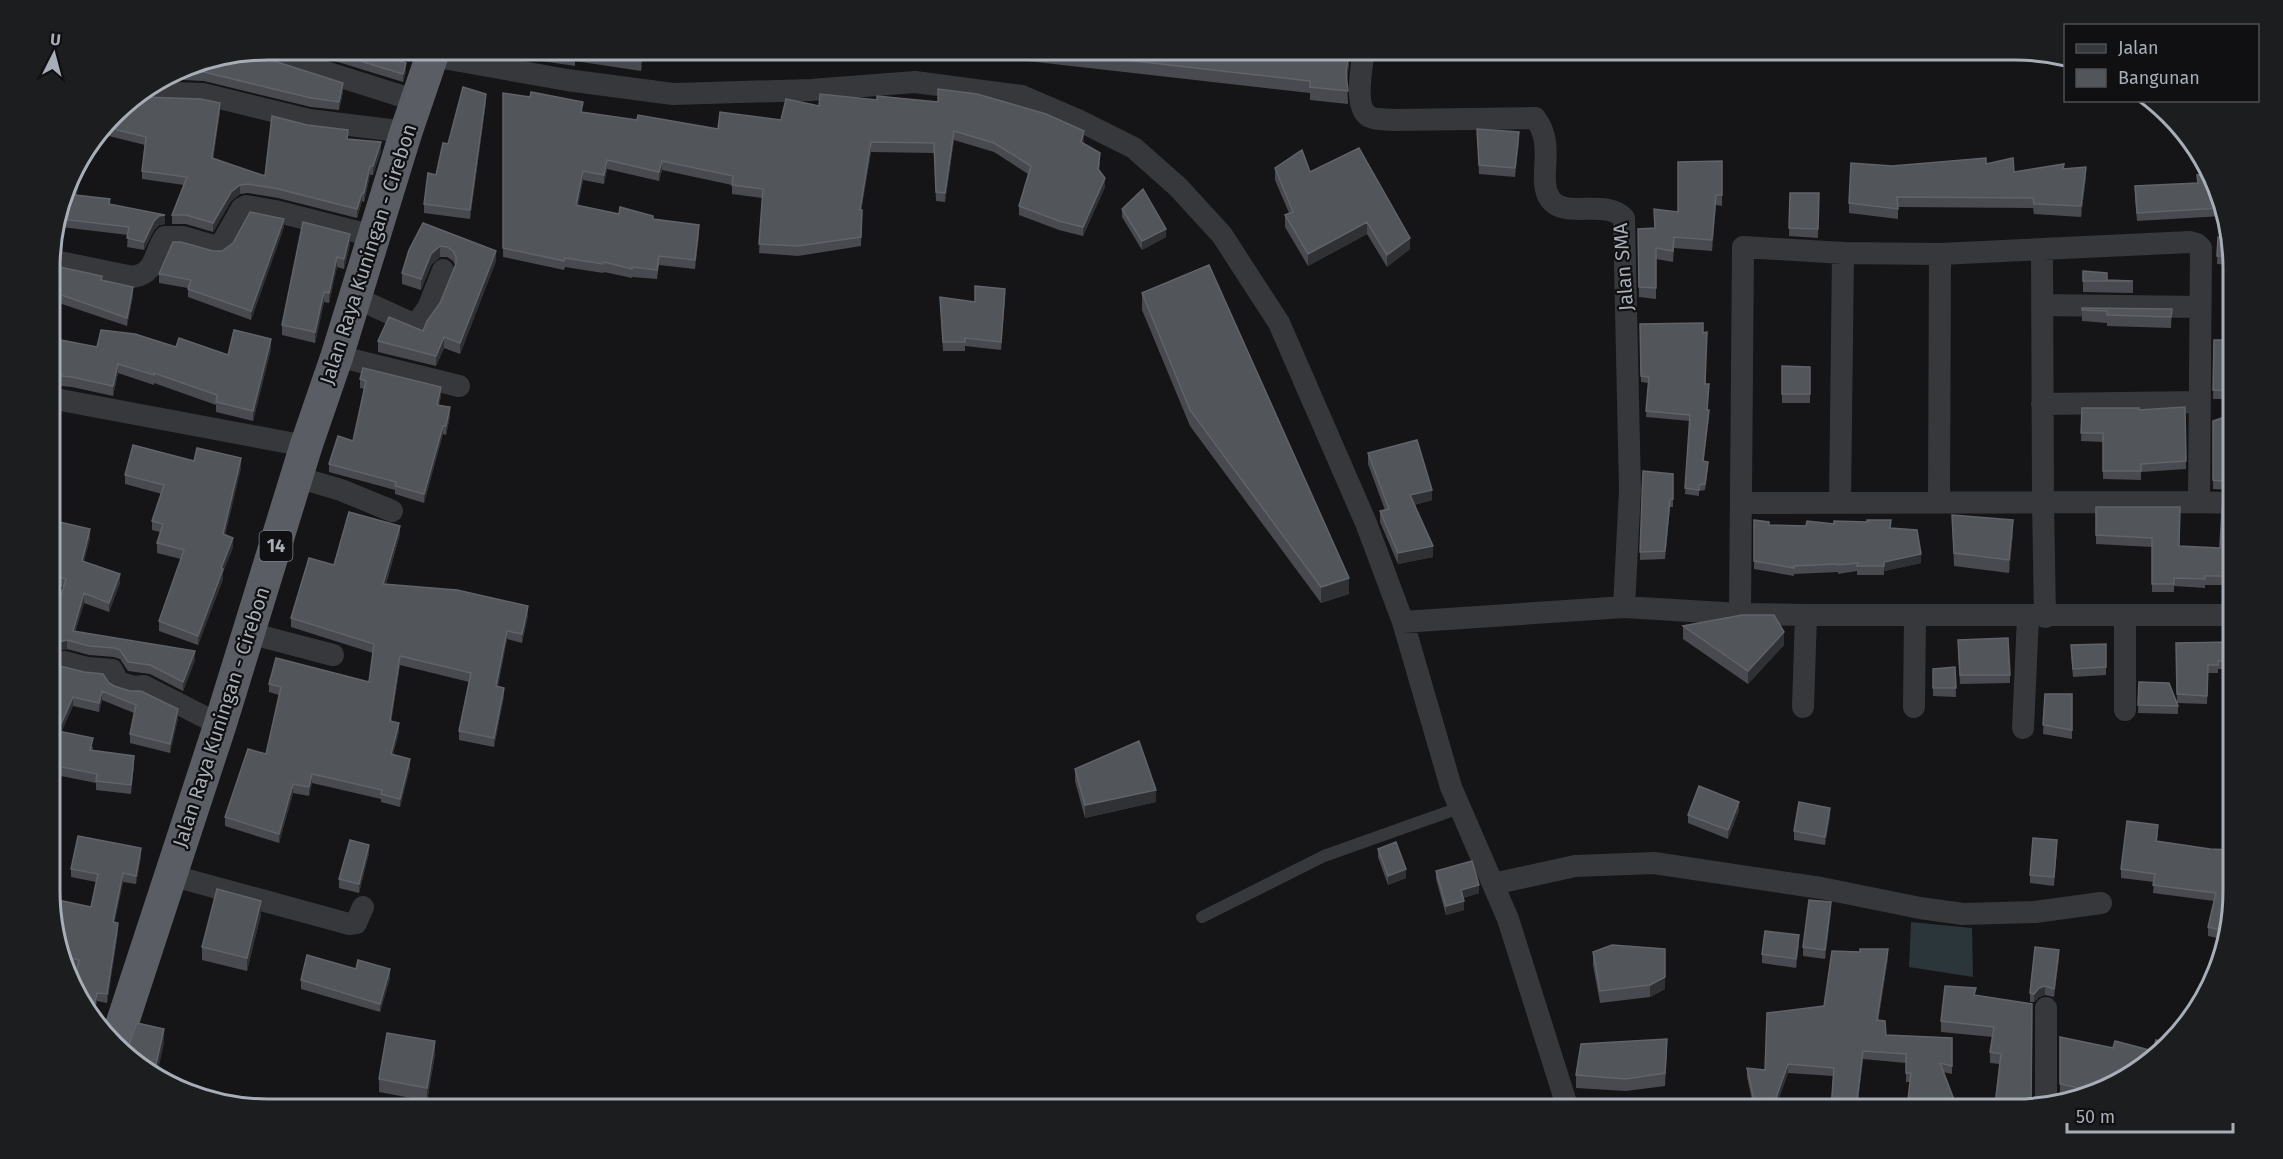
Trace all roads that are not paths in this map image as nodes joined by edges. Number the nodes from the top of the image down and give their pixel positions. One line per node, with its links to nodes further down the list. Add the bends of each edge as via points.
1 (287, 60): 6 (street)
2 (431, 60): 6 (highway, Jalan Raya Kuningan - Cirebon / 14)
3 (468, 60): 38 (street, via 567,80 673,94 915,82 970,88 1022,96 1134,148 1178,187 1222,236 1279,323 1366,523)
4 (1363, 60): 31 (street, Jalan SMA, via 1359,94 1367,116 1394,120 1534,118 1546,136 1546,186 1550,199 1561,207 1609,209 1624,218 1630,490)
5 (156, 92): 7 (street, via 203,94 309,120)
6 (417, 101): 7 (highway, Jalan Raya Kuningan - Cirebon / 14)
7 (406, 132): 8 (highway, Jalan Raya Kuningan - Cirebon / 14)
8 (373, 236): 12 (street, via 246,206 221,246 165,237 158,256 142,275 133,277); 14 (highway, Jalan Raya Kuningan - Cirebon / 14)
9 (2042, 250): 11 (street); 15 (street); 16 (street, via 2197,244 2201,248)
10 (1843, 253): 11 (street); 27 (street, via 1743,247); 28 (street)
11 (1940, 254): 24 (street)
12 (60, 262)
13 (443, 270): 14 (street, via 428,308 417,323)
14 (354, 297): 17 (highway, Jalan Raya Kuningan - Cirebon / 14)
15 (2042, 305): 16 (street); 21 (street)
16 (2200, 307): 20 (street)
17 (337, 356): 18 (street); 22 (highway, Jalan Raya Kuningan - Cirebon / 14)
18 (459, 386)
19 (60, 400): 22 (street)
20 (2199, 402): 21 (street); 26 (street)
21 (2042, 404): 25 (street)
22 (306, 446): 23 (highway, Jalan Raya Kuningan - Cirebon / 14)
23 (297, 477): 30 (street); 39 (highway, Jalan Raya Kuningan - Cirebon / 14)
24 (1939, 502): 25 (street); 28 (street)
25 (2043, 502): 26 (street); 37 (street)
26 (2199, 502): 29 (street)
27 (1741, 503): 28 (street); 32 (street)
28 (1840, 503)
29 (2223, 503)
30 (392, 511)
31 (1624, 607): 32 (street); 38 (street)
32 (1740, 614): 33 (street)
33 (1806, 615): 35 (street); 42 (street)
34 (2223, 615): 36 (street)
35 (1915, 616): 37 (street); 43 (street)
36 (2125, 616): 37 (street); 44 (street)
37 (2037, 617): 46 (street)
38 (1403, 622): 47 (street)
39 (249, 633): 40 (street); 45 (highway, Jalan Raya Kuningan - Cirebon / 14)
40 (333, 655)
41 (64, 662): 45 (street, via 112,670 118,682 144,686)
42 (1803, 707)
43 (1914, 707)
44 (2125, 710)
45 (220, 724): 48 (highway, Jalan Raya Kuningan - Cirebon / 14)
46 (2023, 728)
47 (1459, 807): 49 (street); 52 (lane, via 1324,856)
48 (170, 875): 51 (street, via 349,924 356,923); 54 (highway, Jalan Raya Kuningan - Cirebon / 14)
49 (1493, 884): 50 (street, via 1575,866 1654,863 1963,914 2035,912); 56 (street, via 1508,919)
50 (2101, 903)
51 (363, 907)
52 (1202, 917)
53 (2046, 1008): 55 (street)
54 (118, 1034)
55 (2046, 1096)
56 (1565, 1099)

